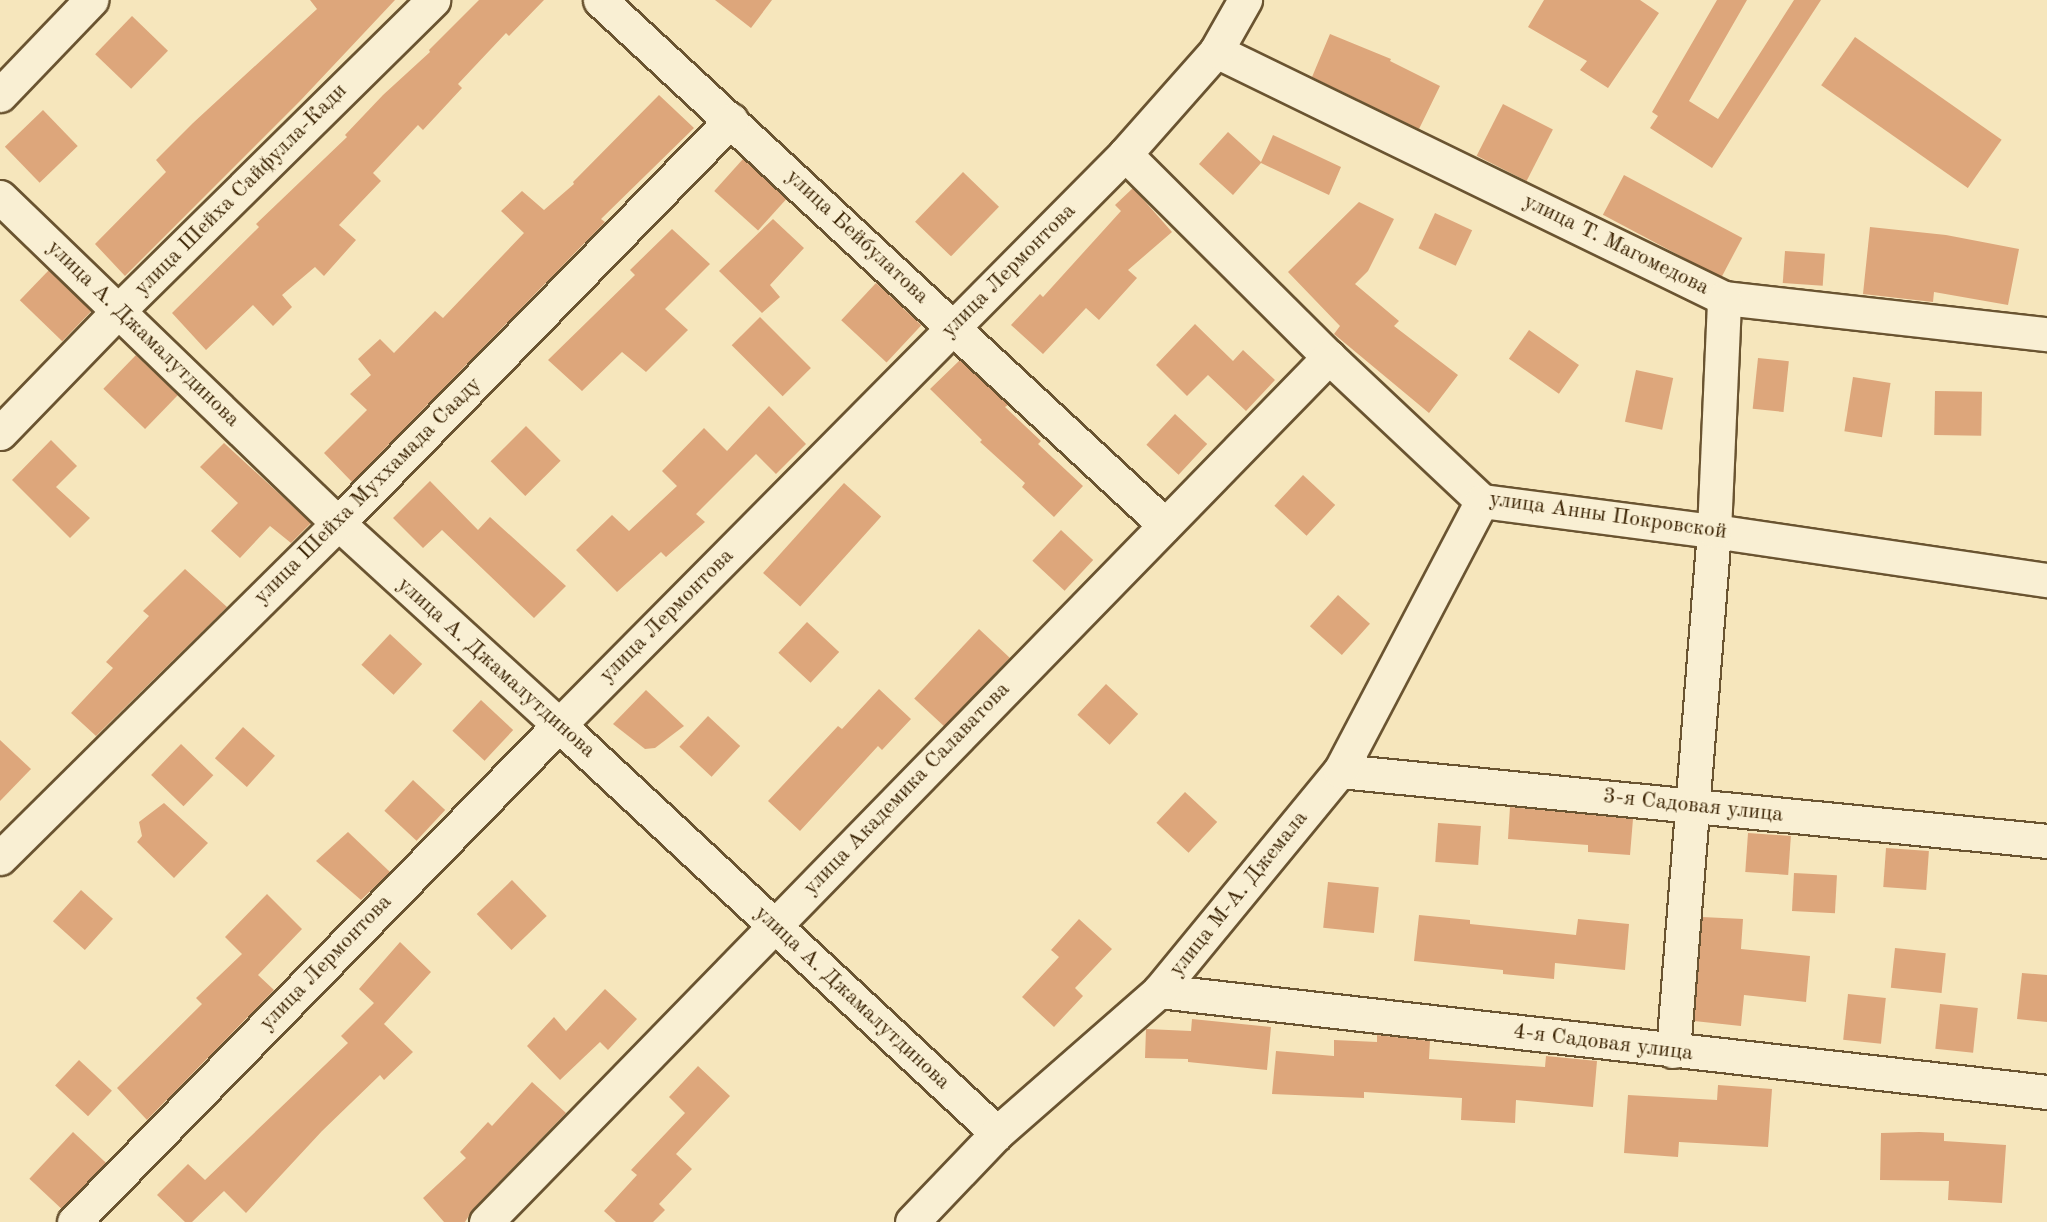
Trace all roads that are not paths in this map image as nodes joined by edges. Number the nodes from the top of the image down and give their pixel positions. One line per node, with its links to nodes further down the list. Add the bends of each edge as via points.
1 (91, 0): 6 (street)
2 (433, 0): 11 (street, улица Шейха Сайфулла-Кади)
3 (600, 0): 7 (street, улица Бейбулатова)
4 (1245, 0): 5 (street, улица Лермонтова)
5 (1216, 51): 8 (street, улица Лермонтова); 10 (street, улица Т. Магомедова)
6 (0, 95)
7 (731, 120): 12 (street, улица Бейбулатова); 17 (street, улица Шейха Муххамада Сааду)
8 (1125, 154): 12 (street, улица Лермонтова); 14 (street, улица Анны Покровской)
9 (0, 196): 11 (street, улица А. Джамалутдинова)
10 (1724, 298): 13 (street, улица Т. Магомедова); 19 (street)
11 (120, 309): 15 (street, улица Шейха Сайфулла-Кади); 17 (street, улица А. Джамалутдинова)
12 (953, 327): 18 (street, улица Бейбулатова); 21 (street, улица Лермонтова)
13 (2047, 334)
14 (1329, 357): 16 (street, улица Анны Покровской); 18 (street, улица Академика Салаватова)
15 (0, 433)
16 (1482, 501): 19 (street, улица Анны Покровской); 22 (street, улица М-А. Джемала)
17 (338, 523): 21 (street, улица А. Джамалутдинова); 25 (street, улица Шейха Муххамада Сааду)
18 (1165, 525): 26 (street, улица Академика Салаватова)
19 (1714, 531): 20 (street, улица Анны Покровской); 23 (street)
20 (2047, 580)
21 (559, 725): 26 (street, улица А. Джамалутдинова); 31 (street, улица Лермонтова)
22 (1340, 771): 23 (street, 3-я Садовая улица); 27 (street, улица М-А. Джемала)
23 (1692, 806): 24 (street, 3-я Садовая улица); 28 (street)
24 (2047, 841)
25 (0, 858)
26 (774, 926): 30 (street, улица А. Джамалутдинова); 32 (street, улица Академика Салаватова)
27 (1159, 991): 28 (street, 4-я Садовая улица); 30 (street, улица М-А. Джемала)
28 (1673, 1051): 29 (street, 4-я Садовая улица)
29 (2047, 1092)
30 (997, 1133): 33 (street, улица М-А. Джемала)
31 (74, 1222)
32 (486, 1222)
33 (912, 1222)

